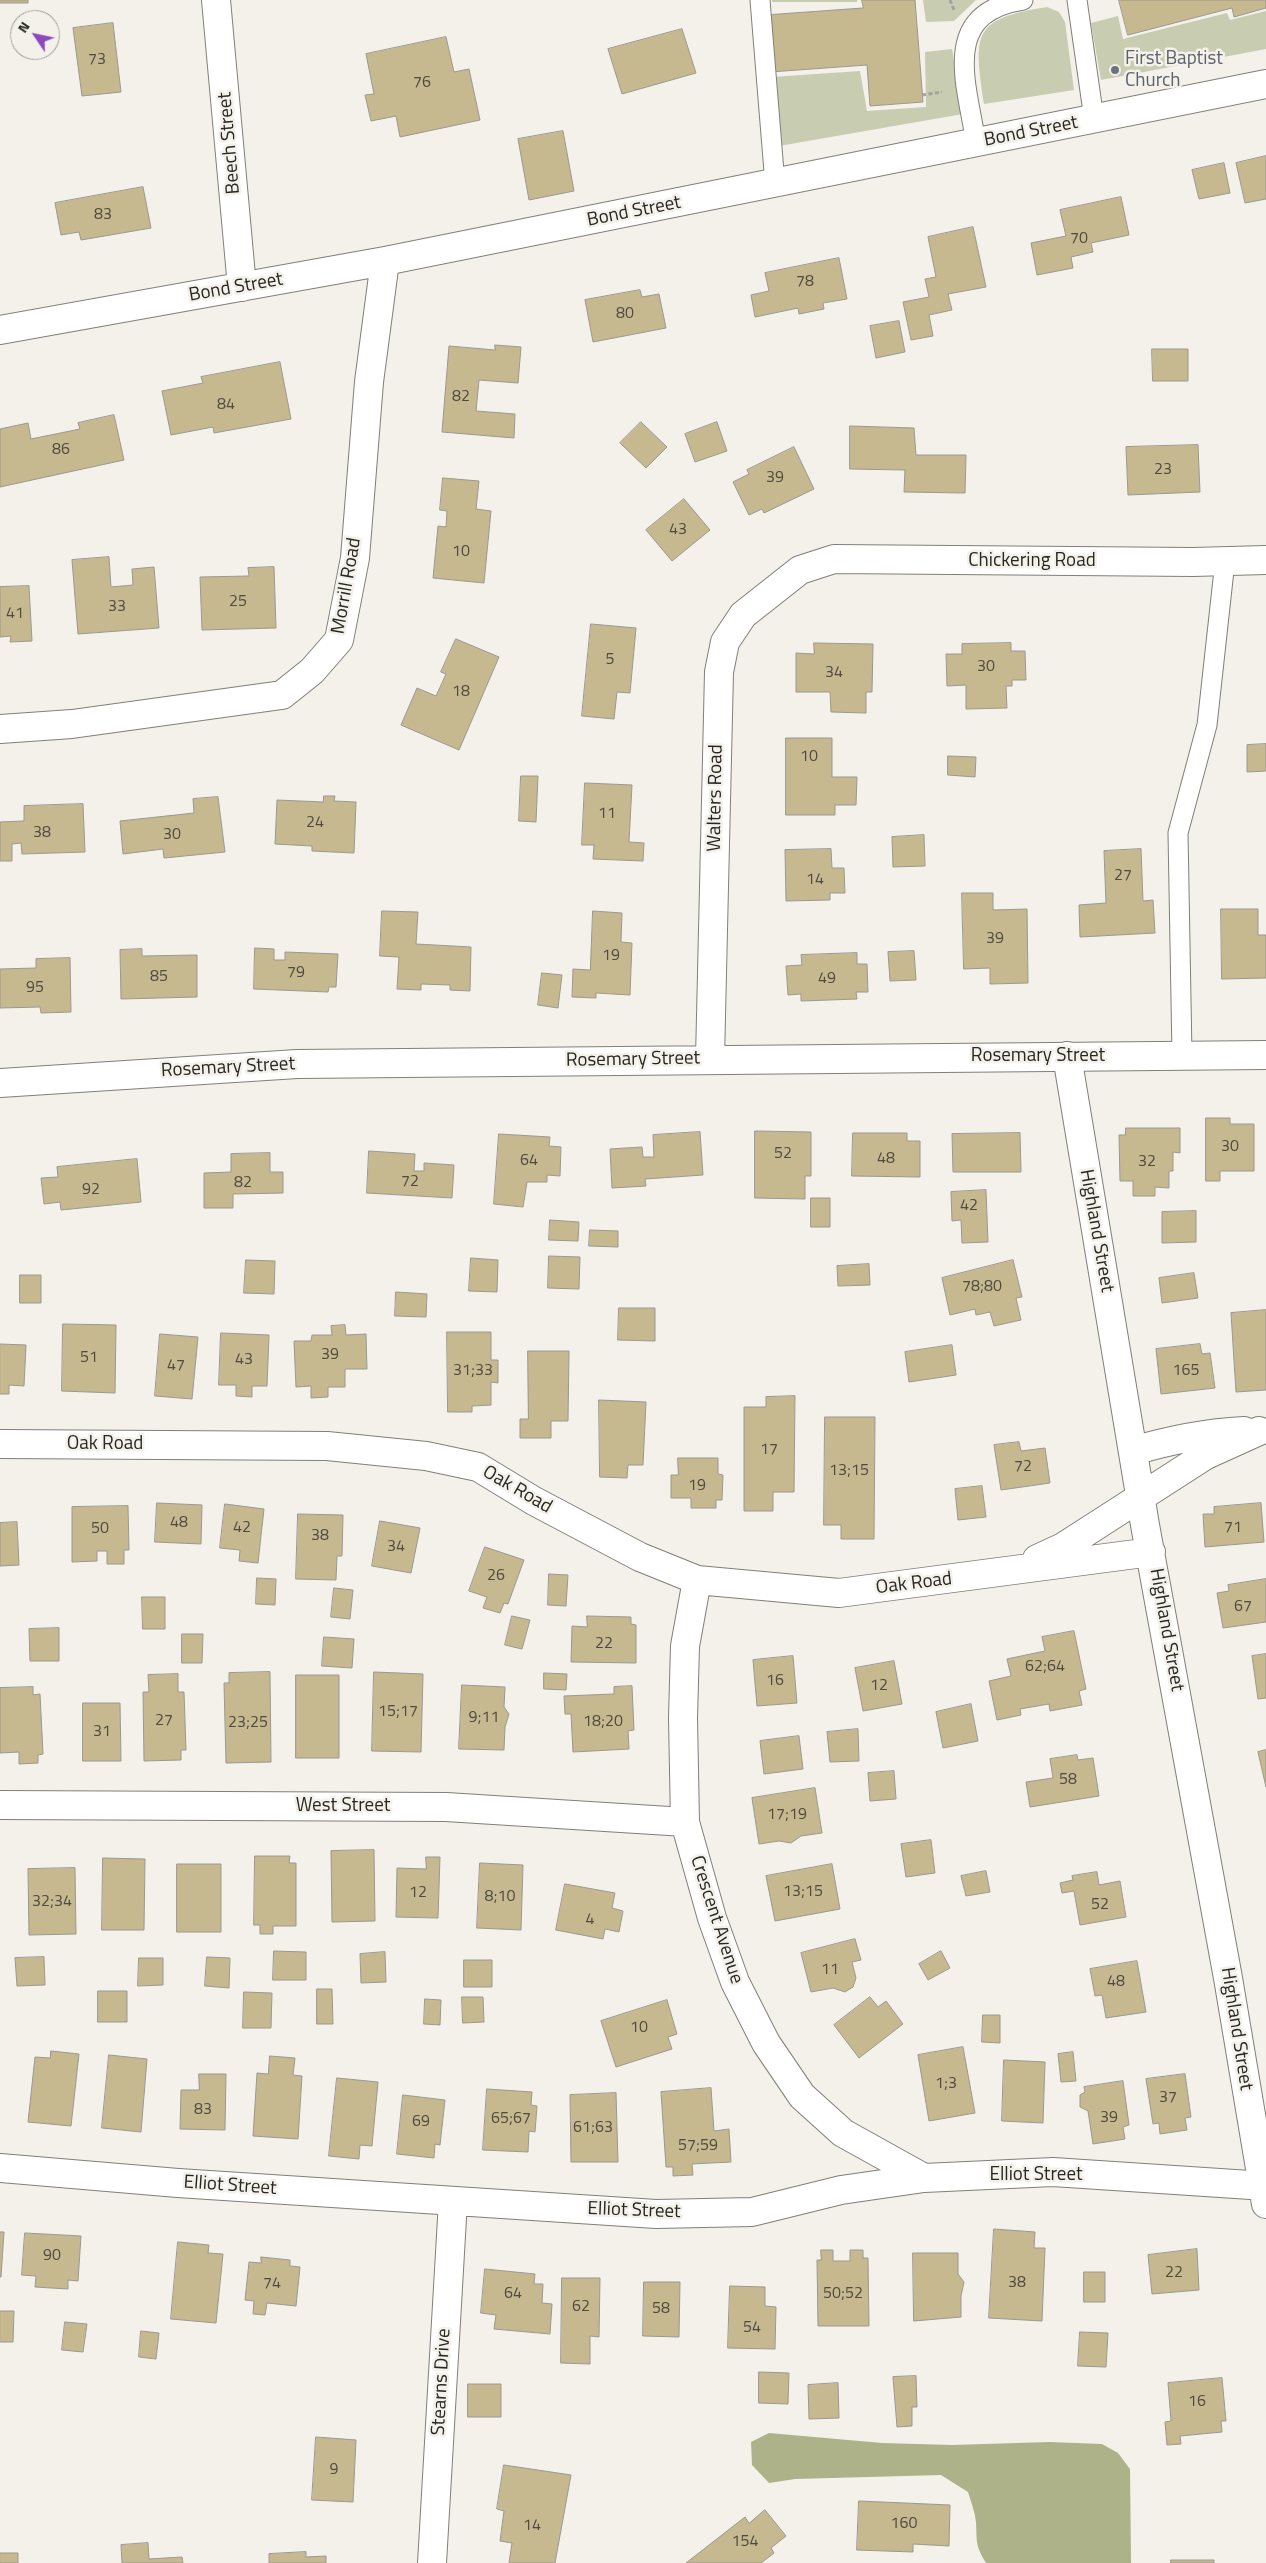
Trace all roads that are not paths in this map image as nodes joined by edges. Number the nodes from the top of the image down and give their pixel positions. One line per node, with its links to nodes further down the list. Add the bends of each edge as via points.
1 (216, 0): 10 (street, Beech Street)
2 (760, 0): 8 (lane)
3 (1023, 0): 7 (lane, via 992,9 974,25 964,45 963,62)
4 (1077, 0): 6 (lane)
5 (1266, 84): 6 (street, Bond Street)
6 (1094, 119): 7 (street, Bond Street)
7 (976, 143): 8 (street, Bond Street)
8 (775, 184): 9 (street, Bond Street)
9 (385, 261): 10 (street, Bond Street); 15 (street, Morrill Road, via 369,382 355,558 339,640 312,671 282,695 72,724)
10 (242, 287): 11 (street, Bond Street)
11 (0, 330)
12 (1266, 560): 13 (street, Chickering Road)
13 (1225, 561): 14 (street, Chickering Road, via 834,559); 16 (lane, via 1207,725 1178,833)
14 (800, 570): 19 (street, Walters Road, via 744,615 725,642 718,672)
15 (0, 729)
16 (1182, 1055): 17 (street, Rosemary Street); 18 (street, Rosemary Street)
17 (1266, 1055)
18 (1067, 1056): 19 (street, Rosemary Street); 23 (street, Highland Street)
19 (710, 1059): 20 (street, Rosemary Street, via 297,1064)
20 (0, 1083)
21 (1262, 1431): 23 (street, via 1212,1432); 24 (street, Oak Road, via 1206,1455)
22 (0, 1444): 27 (street, Oak Road, via 327,1446 426,1456 478,1467 534,1501 640,1557)
23 (1133, 1451): 24 (street, Highland Street)
24 (1141, 1497): 25 (street, Highland Street); 26 (street, Oak Road, via 1063,1547)
25 (1151, 1552): 26 (street, Oak Road); 32 (street, Highland Street)
26 (1018, 1568): 27 (street, Oak Road, via 839,1594)
27 (697, 1580): 29 (street, Crescent Avenue, via 685,1646)
28 (0, 1805): 29 (street, West Street, via 446,1807)
29 (685, 1822): 31 (street, Crescent Avenue, via 712,1918 735,1982 771,2050 802,2096 843,2133)
30 (0, 2168): 33 (street, Elliot Street)
31 (924, 2178): 32 (street, Elliot Street, via 1053,2172); 33 (street, Elliot Street, via 841,2190 752,2212 656,2214)
32 (1264, 2192)
33 (453, 2201): 34 (street, Stearns Drive)
34 (432, 2563)

